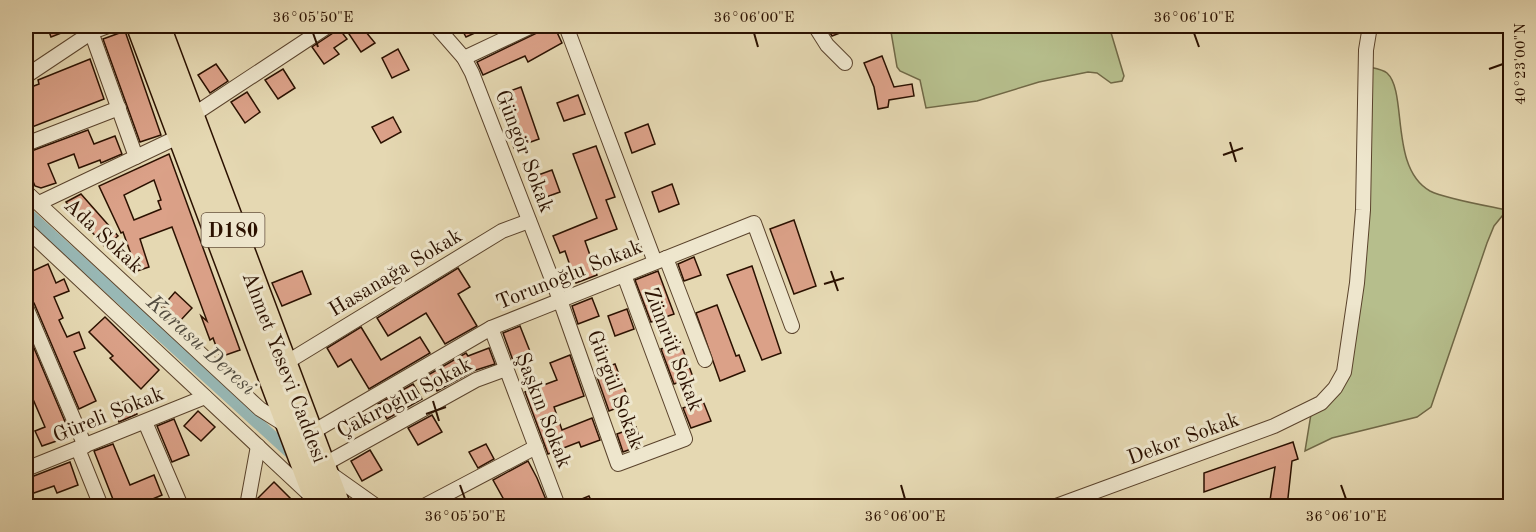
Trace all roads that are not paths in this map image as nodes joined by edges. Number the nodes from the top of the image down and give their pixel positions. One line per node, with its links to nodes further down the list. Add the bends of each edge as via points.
1 (108, 26): 10 (street)
2 (139, 26): 15 (highway, Ahmet Yesevi Caddesi / D180)
3 (158, 26): 15 (highway, Ahmet Yesevi Caddesi / D180)
4 (328, 26): 15 (street)
5 (436, 26): 11 (street, Güngör Sokak)
6 (532, 26): 11 (street)
7 (566, 26): 22 (street)
8 (815, 26): 12 (street)
9 (1370, 26): 47 (street, Dekor Sokak, via 1366,50 1363,210 1344,372 1321,403 1274,426)
10 (90, 29): 13 (street); 14 (street)
11 (464, 57): 20 (street, Güngör Sokak)
12 (845, 63)
13 (26, 76)
14 (119, 108): 16 (street); 17 (street)
15 (185, 127): 17 (street); 29 (highway, Ahmet Yesevi Caddesi / D180); 33 (highway, Ahmet Yesevi Caddesi / D180)
16 (26, 144)
17 (136, 157): 19 (street)
18 (26, 192): 19 (street, Ada Sokak)
19 (39, 203): 33 (street, Ada Sokak, via 260,409)
20 (529, 220): 24 (street, Güngör Sokak); 29 (street, Hasanağa Sokak, via 502,231)
21 (26, 229): 31 (street)
22 (661, 260): 23 (street, Torunoğlu Sokak); 26 (street, Torunoğlu Sokak, via 754,223); 28 (street)
23 (624, 275): 24 (street, Torunoğlu Sokak); 37 (street, Zümrüt Sokak, via 685,439)
24 (560, 300): 27 (street, Torunoğlu Sokak); 37 (street, Gürgül Sokak, via 618,464)
25 (26, 307): 36 (street)
26 (792, 326)
27 (491, 328): 30 (street, Şaşkın Sokak); 33 (street, Torunoğlu Sokak)
28 (705, 360)
29 (284, 364): 33 (highway, Ahmet Yesevi Caddesi / D180)
30 (506, 369): 35 (street, Şaşkın Sokak); 38 (street, Çakıroğlu Sokak, via 476,380)
31 (205, 397): 32 (street, Güreli Sokak); 34 (street)
32 (145, 422): 36 (street, Güreli Sokak); 42 (street)
33 (300, 430): 38 (highway, Ahmet Yesevi Caddesi / D180); 40 (highway, Ahmet Yesevi Caddesi / D180)
34 (258, 446): 40 (street); 43 (street)
35 (536, 447): 45 (street); 46 (street, Şaşkın Sokak)
36 (82, 448): 39 (street, Güreli Sokak); 41 (street)
37 (652, 451)
38 (323, 467): 40 (highway, Ahmet Yesevi Caddesi / D180); 44 (street)
39 (26, 469)
40 (325, 505)
41 (101, 507)
42 (181, 507)
43 (247, 507)
44 (376, 507)
45 (424, 507)
46 (558, 507)
47 (1056, 507)

